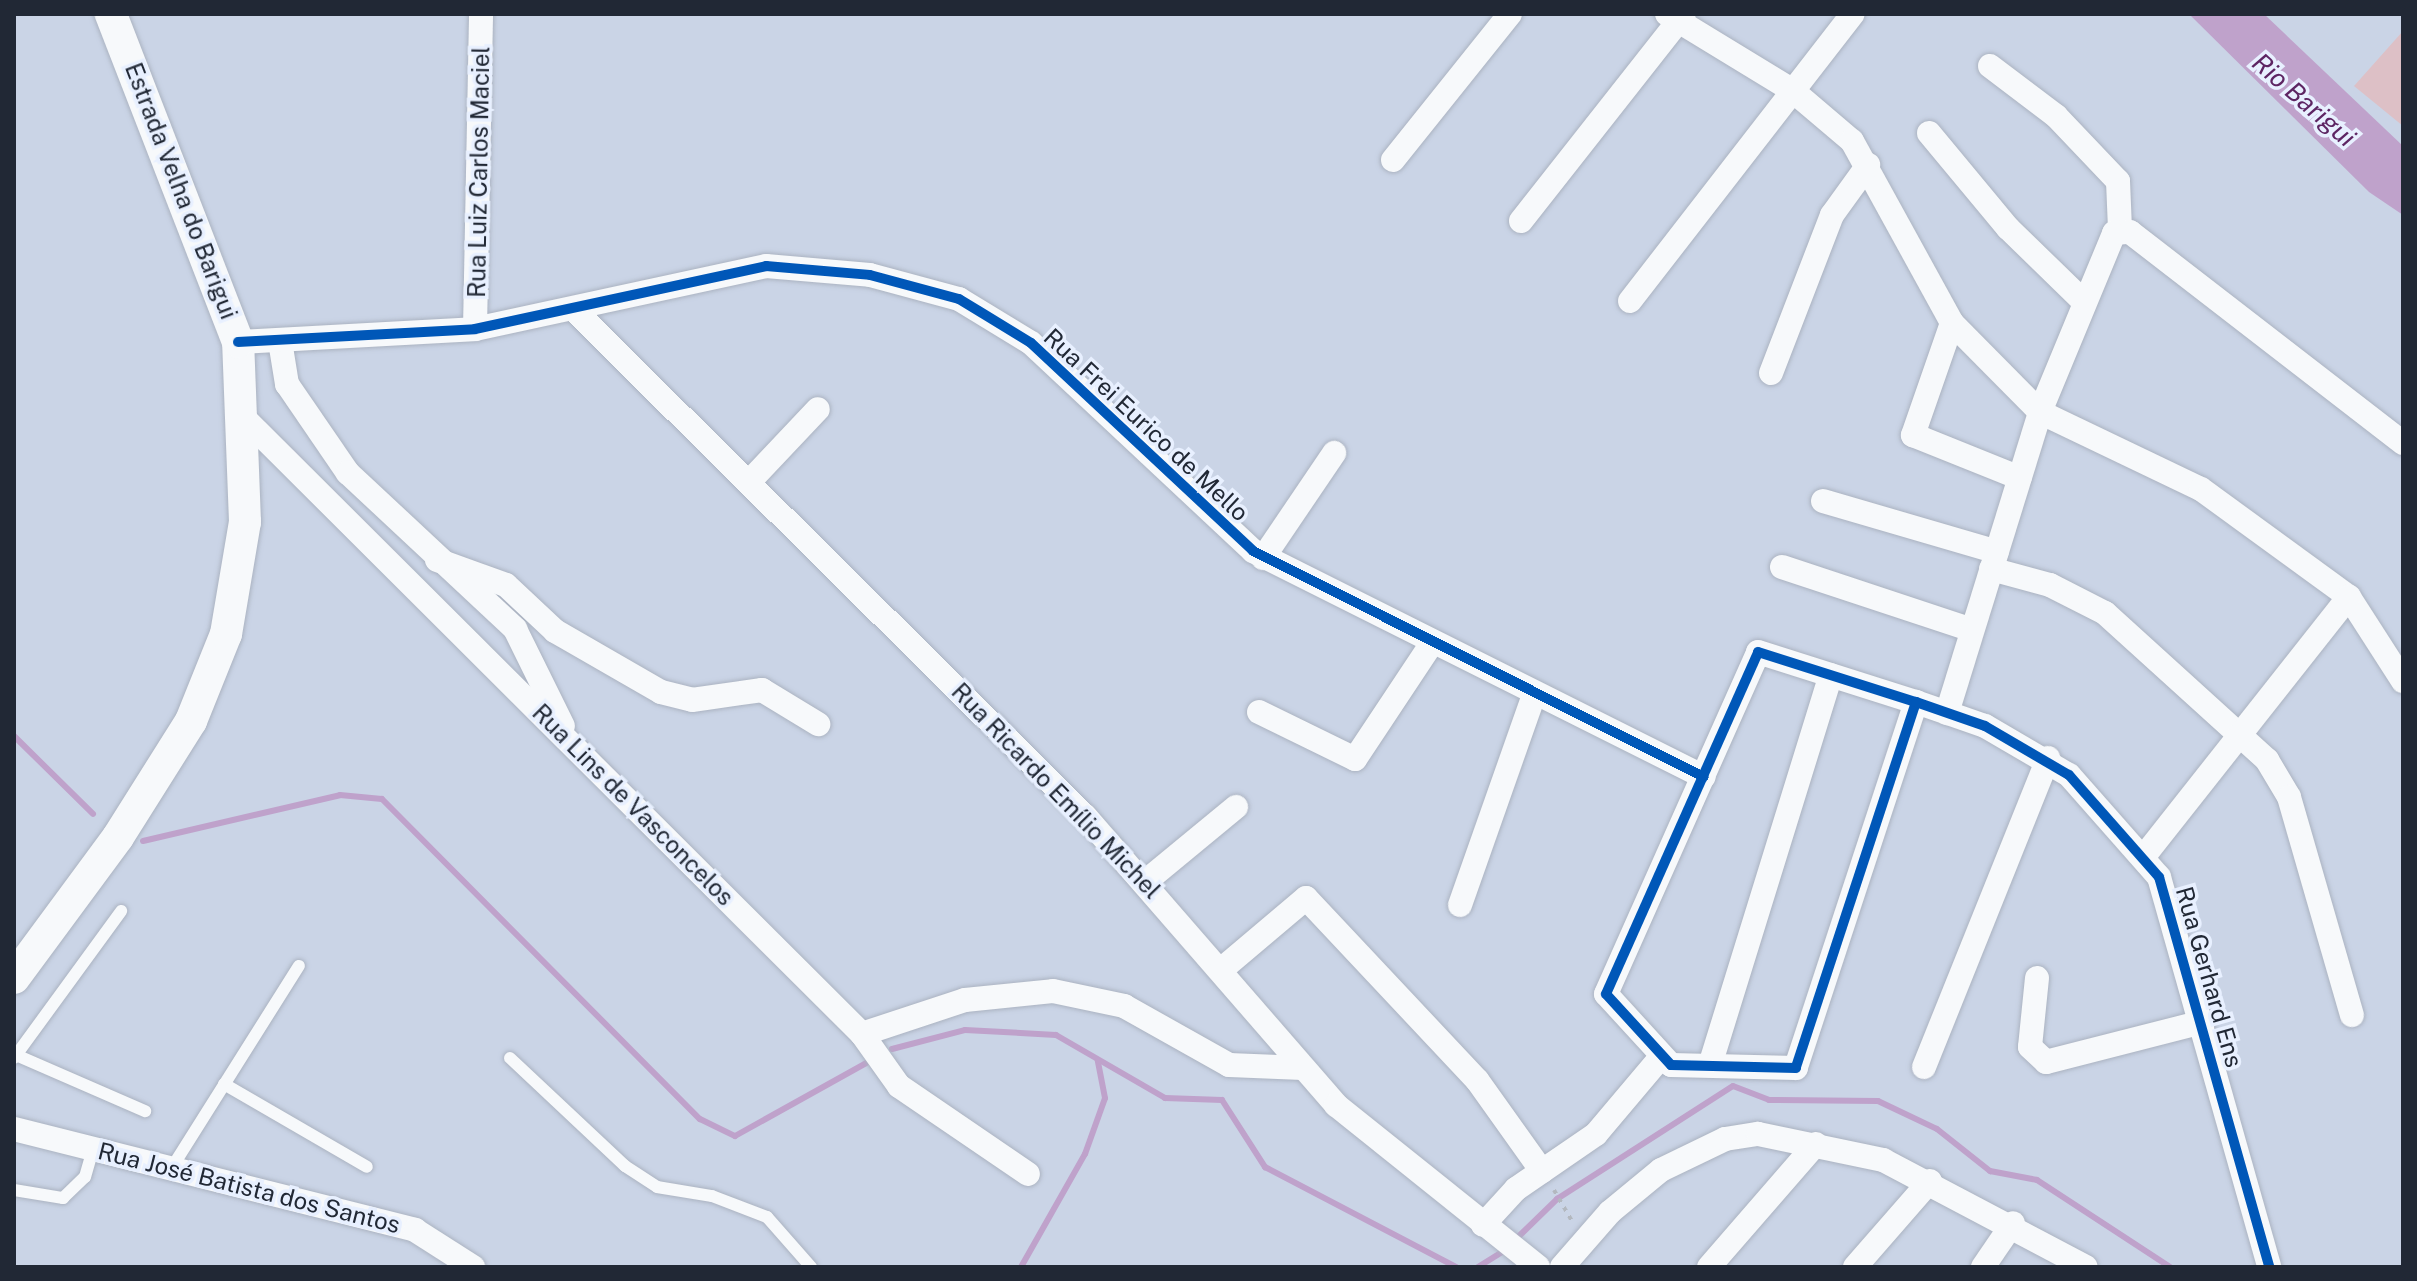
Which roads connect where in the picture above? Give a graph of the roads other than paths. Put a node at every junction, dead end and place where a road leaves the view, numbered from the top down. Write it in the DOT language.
graph roads {
  1 [pos="111,14"];
  2 [pos="481,14"];
  3 [pos="1510,14"];
  4 [pos="1853,14"];
  5 [pos="1677,16"];
  6 [pos="1990,66"];
  7 [pos="1793,91"];
  8 [pos="1929,133"];
  9 [pos="1393,160"];
  10 [pos="1868,165"];
  11 [pos="1521,221"];
  12 [pos="2120,229"];
  13 [pos="2081,299"];
  14 [pos="1630,301"];
  15 [pos="575,311"];
  16 [pos="1952,323"];
  17 [pos="475,329"];
  18 [pos="280,341"];
  19 [pos="238,342"];
  20 [pos="1771,373"];
  21 [pos="818,409"];
  22 [pos="2040,412"];
  23 [pos="247,421"];
  24 [pos="2403,443"];
  25 [pos="1334,453"];
  26 [pos="2020,478"];
  27 [pos="749,482"];
  28 [pos="1823,501"];
  29 [pos="1263,558"];
  30 [pos="434,559"];
  31 [pos="1994,561"];
  32 [pos="1782,567"];
  33 [pos="2349,597"];
  34 [pos="1972,630"];
  35 [pos="1432,643"];
  36 [pos="1831,675"];
  37 [pos="2403,681"];
  38 [pos="1534,695"];
  39 [pos="1916,702"];
  40 [pos="1259,712"];
  41 [pos="1947,713"];
  42 [pos="818,724"];
  43 [pos="2243,736"];
  44 [pos="569,739"];
  45 [pos="2048,758"];
  46 [pos="1704,777"];
  47 [pos="1236,807"];
  48 [pos="2145,855"];
  49 [pos="1145,882"];
  50 [pos="1460,905"];
  51 [pos="121,911"];
  52 [pos="299,966"];
  53 [pos="1222,969"];
  54 [pos="14,978"];
  55 [pos="2037,978"];
  56 [pos="2352,1015"];
  57 [pos="2203,1022"];
  58 [pos="862,1034"];
  59 [pos="15,1056"];
  60 [pos="1661,1057"];
  61 [pos="510,1058"];
  62 [pos="1711,1062"];
  63 [pos="1924,1067"];
  64 [pos="1303,1068"];
  65 [pos="224,1084"];
  66 [pos="145,1111"];
  67 [pos="14,1129"];
  68 [pos="1816,1144"];
  69 [pos="93,1149"];
  70 [pos="367,1167"];
  71 [pos="171,1169"];
  72 [pos="1542,1171"];
  73 [pos="1028,1174"];
  74 [pos="1930,1181"];
  75 [pos="14,1190"];
  76 [pos="2013,1223"];
  77 [pos="1501,1239"];
  78 [pos="473,1267"];
  79 [pos="811,1267"];
  80 [pos="1538,1267"];
  81 [pos="1562,1267"];
  82 [pos="1709,1267"];
  83 [pos="1855,1267"];
  84 [pos="1983,1267"];
  85 [pos="2086,1267"];
  86 [pos="2269,1267"];
  1 -- 19 [label="street, Estrada Velha do Barigui"];
  2 -- 17 [label="street, Rua Luiz Carlos Maciel"];
  3 -- 9 [label="street"];
  4 -- 7 [label="street"];
  5 -- 7 [label="street"];
  5 -- 11 [label="street"];
  6 -- 12 [label="street"];
  7 -- 10 [label="street"];
  7 -- 14 [label="street"];
  8 -- 13 [label="street"];
  10 -- 16 [label="street"];
  10 -- 20 [label="street"];
  12 -- 13 [label="street"];
  12 -- 24 [label="street"];
  13 -- 22 [label="street"];
  15 -- 17 [label="street, Rua Frei Eurico de Mello"];
  15 -- 27 [label="street, Rua Ricardo Emílio Michel"];
  15 -- 29 [label="street, Rua Frei Eurico de Mello"];
  16 -- 22 [label="street"];
  16 -- 26 [label="street"];
  17 -- 18 [label="street, Rua Frei Eurico de Mello"];
  18 -- 19 [label="street, Rua Frei Eurico de Mello"];
  18 -- 30 [label="street"];
  19 -- 23 [label="street, Estrada Velha do Barigui"];
  21 -- 27 [label="street"];
  22 -- 26 [label="street"];
  22 -- 33 [label="street"];
  23 -- 44 [label="street, Rua Lins de Vasconcelos"];
  23 -- 54 [label="street, Estrada Velha do Barigui"];
  25 -- 29 [label="street"];
  26 -- 31 [label="street"];
  27 -- 49 [label="street, Rua Ricardo Emílio Michel"];
  28 -- 31 [label="street"];
  29 -- 35 [label="street, Rua Frei Eurico de Mello"];
  30 -- 42 [label="street"];
  30 -- 44 [label="street"];
  31 -- 34 [label="street"];
  31 -- 43 [label="street"];
  32 -- 34 [label="street"];
  33 -- 37 [label="street"];
  33 -- 43 [label="street"];
  34 -- 41 [label="street"];
  35 -- 38 [label="street, Rua Frei Eurico de Mello"];
  35 -- 40 [label="street"];
  36 -- 39 [label="street, Rua Gerhard Ens"];
  36 -- 46 [label="street, Rua Gerhard Ens"];
  36 -- 62 [label="street"];
  38 -- 46 [label="street, Rua Frei Eurico de Mello"];
  38 -- 50 [label="street"];
  39 -- 41 [label="street, Rua Gerhard Ens"];
  39 -- 62 [label="street"];
  41 -- 45 [label="street, Rua Gerhard Ens"];
  43 -- 48 [label="street"];
  43 -- 56 [label="street"];
  44 -- 58 [label="street, Rua Lins de Vasconcelos"];
  45 -- 48 [label="street, Rua Gerhard Ens"];
  45 -- 63 [label="street"];
  46 -- 60 [label="street"];
  47 -- 49 [label="street"];
  48 -- 57 [label="street, Rua Gerhard Ens"];
  49 -- 53 [label="street, Rua Ricardo Emílio Michel"];
  51 -- 59 [label="lane"];
  52 -- 65 [label="lane"];
  53 -- 64 [label="street, Rua Ricardo Emílio Michel"];
  53 -- 72 [label="street"];
  55 -- 57 [label="street"];
  57 -- 86 [label="street, Rua Gerhard Ens"];
  58 -- 64 [label="street"];
  58 -- 73 [label="street, Rua Lins de Vasconcelos"];
  59 -- 66 [label="lane"];
  60 -- 62 [label="street"];
  60 -- 72 [label="street"];
  61 -- 79 [label="lane"];
  64 -- 77 [label="street, Rua Ricardo Emílio Michel"];
  65 -- 70 [label="lane"];
  65 -- 71 [label="lane"];
  67 -- 69 [label="street, Rua José Batista dos Santos"];
  68 -- 74 [label="street"];
  68 -- 81 [label="street"];
  68 -- 82 [label="street"];
  69 -- 71 [label="street, Rua José Batista dos Santos"];
  69 -- 75 [label="lane"];
  71 -- 78 [label="street, Rua José Batista dos Santos"];
  72 -- 77 [label="street"];
  74 -- 76 [label="street"];
  74 -- 83 [label="street"];
  76 -- 84 [label="street"];
  76 -- 85 [label="street"];
  77 -- 80 [label="street, Rua Ricardo Emílio Michel"];
}
